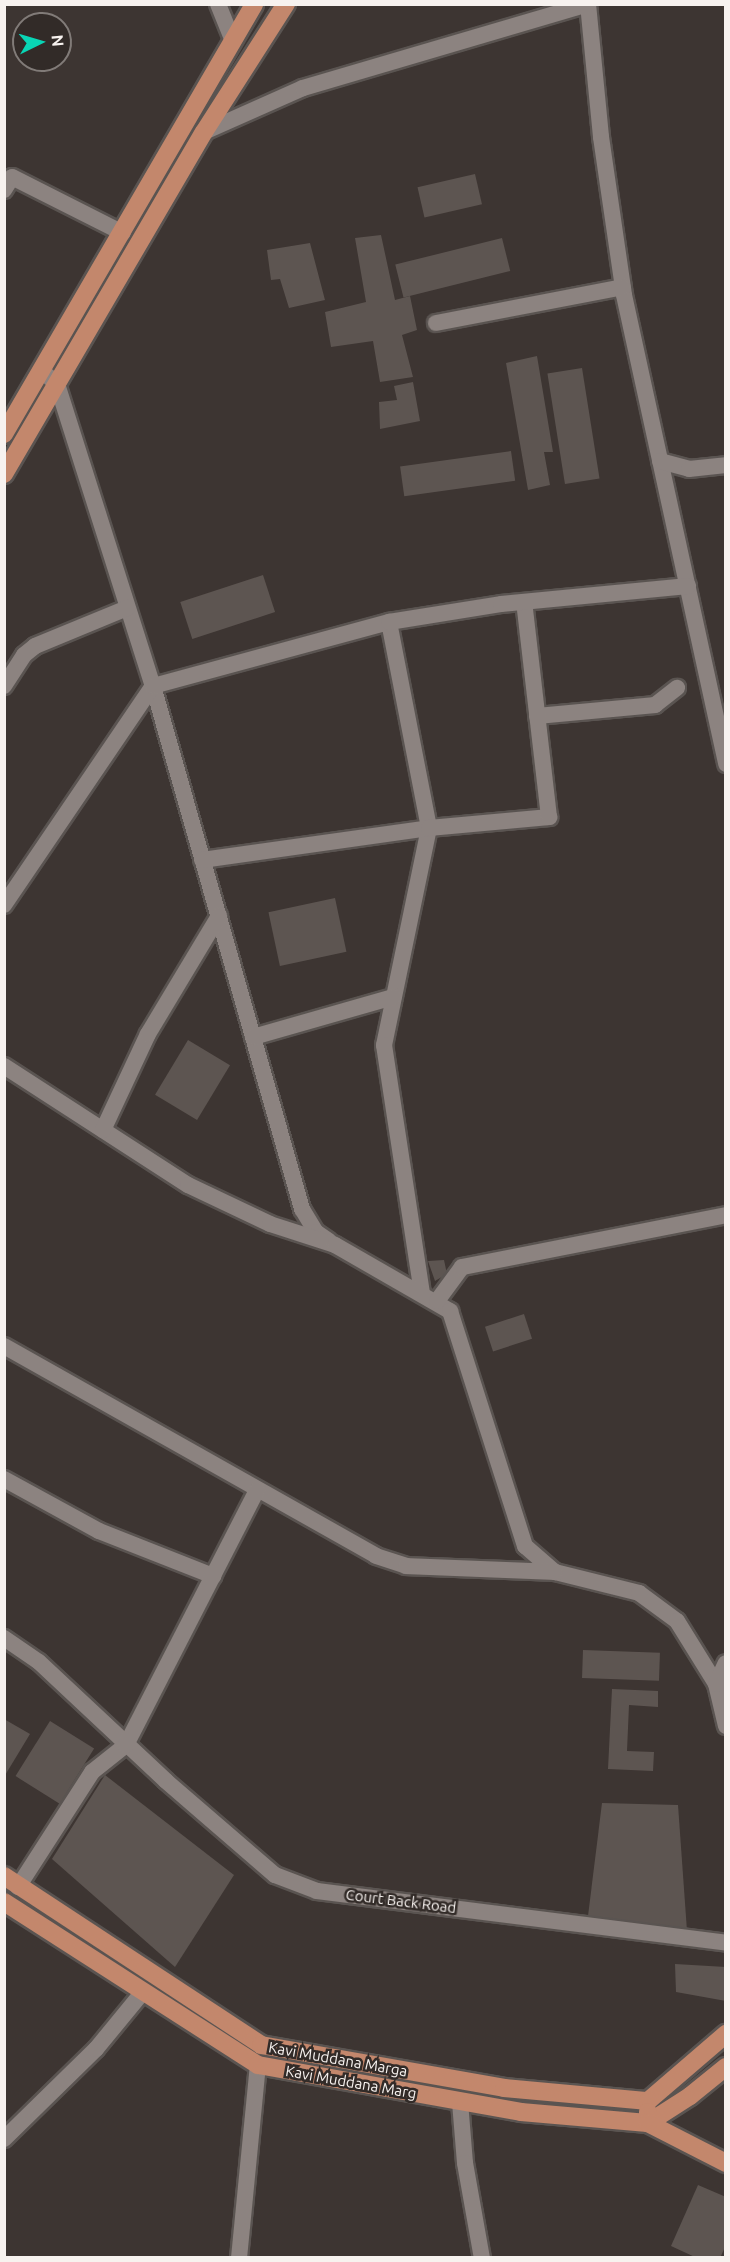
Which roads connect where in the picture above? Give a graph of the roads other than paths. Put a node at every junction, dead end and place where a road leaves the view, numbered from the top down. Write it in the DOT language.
graph roads {
  1 [pos="218,4"];
  2 [pos="254,4"];
  3 [pos="286,4"];
  4 [pos="588,4"];
  5 [pos="232,39"];
  6 [pos="204,132"];
  7 [pos="4,190"];
  8 [pos="123,233"];
  9 [pos="623,287"];
  10 [pos="436,324"];
  11 [pos="42,371"];
  12 [pos="57,384"];
  13 [pos="5,433"];
  14 [pos="660,461"];
  15 [pos="726,465"];
  16 [pos="4,474"];
  17 [pos="688,586"];
  18 [pos="524,602"];
  19 [pos="127,608"];
  20 [pos="388,622"];
  21 [pos="4,686"];
  22 [pos="153,686"];
  23 [pos="677,688"];
  24 [pos="537,716"];
  25 [pos="726,764"];
  26 [pos="429,828"];
  27 [pos="202,860"];
  28 [pos="4,906"];
  29 [pos="219,916"];
  30 [pos="393,997"];
  31 [pos="253,1037"];
  32 [pos="4,1066"];
  33 [pos="103,1130"];
  34 [pos="726,1215"];
  35 [pos="335,1245"];
  36 [pos="422,1292"];
  37 [pos="437,1301"];
  38 [pos="4,1346"];
  39 [pos="4,1479"];
  40 [pos="257,1490"];
  41 [pos="555,1572"];
  42 [pos="213,1576"];
  43 [pos="4,1638"];
  44 [pos="726,1663"];
  45 [pos="716,1684"];
  46 [pos="726,1726"];
  47 [pos="126,1745"];
  48 [pos="11,1881"];
  49 [pos="4,1902"];
  50 [pos="726,1942"];
  51 [pos="142,1993"];
  52 [pos="726,2034"];
  53 [pos="258,2065"];
  54 [pos="726,2067"];
  55 [pos="648,2101"];
  56 [pos="460,2102"];
  57 [pos="648,2122"];
  58 [pos="4,2139"];
  59 [pos="726,2163"];
  60 [pos="239,2258"];
  61 [pos="482,2258"];
  1 -- 5 [label="street"];
  2 -- 5 [label="main road"];
  3 -- 6 [label="main road"];
  4 -- 6 [label="street"];
  4 -- 9 [label="street"];
  5 -- 8 [label="main road"];
  6 -- 12 [label="main road"];
  7 -- 8 [label="street"];
  8 -- 11 [label="main road"];
  9 -- 10 [label="street"];
  9 -- 14 [label="street"];
  11 -- 12 [label="street"];
  11 -- 13 [label="main road"];
  12 -- 16 [label="main road"];
  12 -- 19 [label="street"];
  14 -- 15 [label="street"];
  14 -- 17 [label="street"];
  17 -- 18 [label="street"];
  17 -- 25 [label="street"];
  18 -- 20 [label="street"];
  18 -- 24 [label="street"];
  19 -- 21 [label="street"];
  19 -- 22 [label="street"];
  20 -- 22 [label="street"];
  20 -- 26 [label="street"];
  22 -- 27 [label="street"];
  22 -- 28 [label="street"];
  23 -- 24 [label="street"];
  24 -- 26 [label="street"];
  26 -- 27 [label="street"];
  26 -- 30 [label="street"];
  27 -- 29 [label="street"];
  29 -- 31 [label="street"];
  29 -- 33 [label="street"];
  30 -- 31 [label="street"];
  30 -- 36 [label="street"];
  31 -- 35 [label="street"];
  32 -- 33 [label="street"];
  33 -- 35 [label="street"];
  34 -- 37 [label="street"];
  35 -- 36 [label="street"];
  36 -- 37 [label="street"];
  37 -- 41 [label="street"];
  38 -- 40 [label="street"];
  39 -- 42 [label="street"];
  40 -- 41 [label="street"];
  40 -- 42 [label="street"];
  41 -- 45 [label="street"];
  42 -- 47 [label="street"];
  43 -- 47 [label="street, Court Back Road"];
  44 -- 45 [label="street"];
  45 -- 46 [label="street"];
  47 -- 48 [label="street"];
  47 -- 50 [label="street, Court Back Road"];
  48 -- 55 [label="main road, Kavi Muddana Marga"];
  49 -- 51 [label="main road, Kavi Muddana Marg"];
  51 -- 53 [label="main road, Kavi Muddana Marg"];
  51 -- 58 [label="street"];
  52 -- 55 [label="main road"];
  53 -- 56 [label="main road, Kavi Muddana Marg"];
  53 -- 60 [label="street"];
  54 -- 57 [label="main road"];
  55 -- 57 [label="main road"];
  56 -- 57 [label="main road, Kavi Muddana Marg"];
  56 -- 61 [label="street"];
  57 -- 59 [label="main road"];
}
